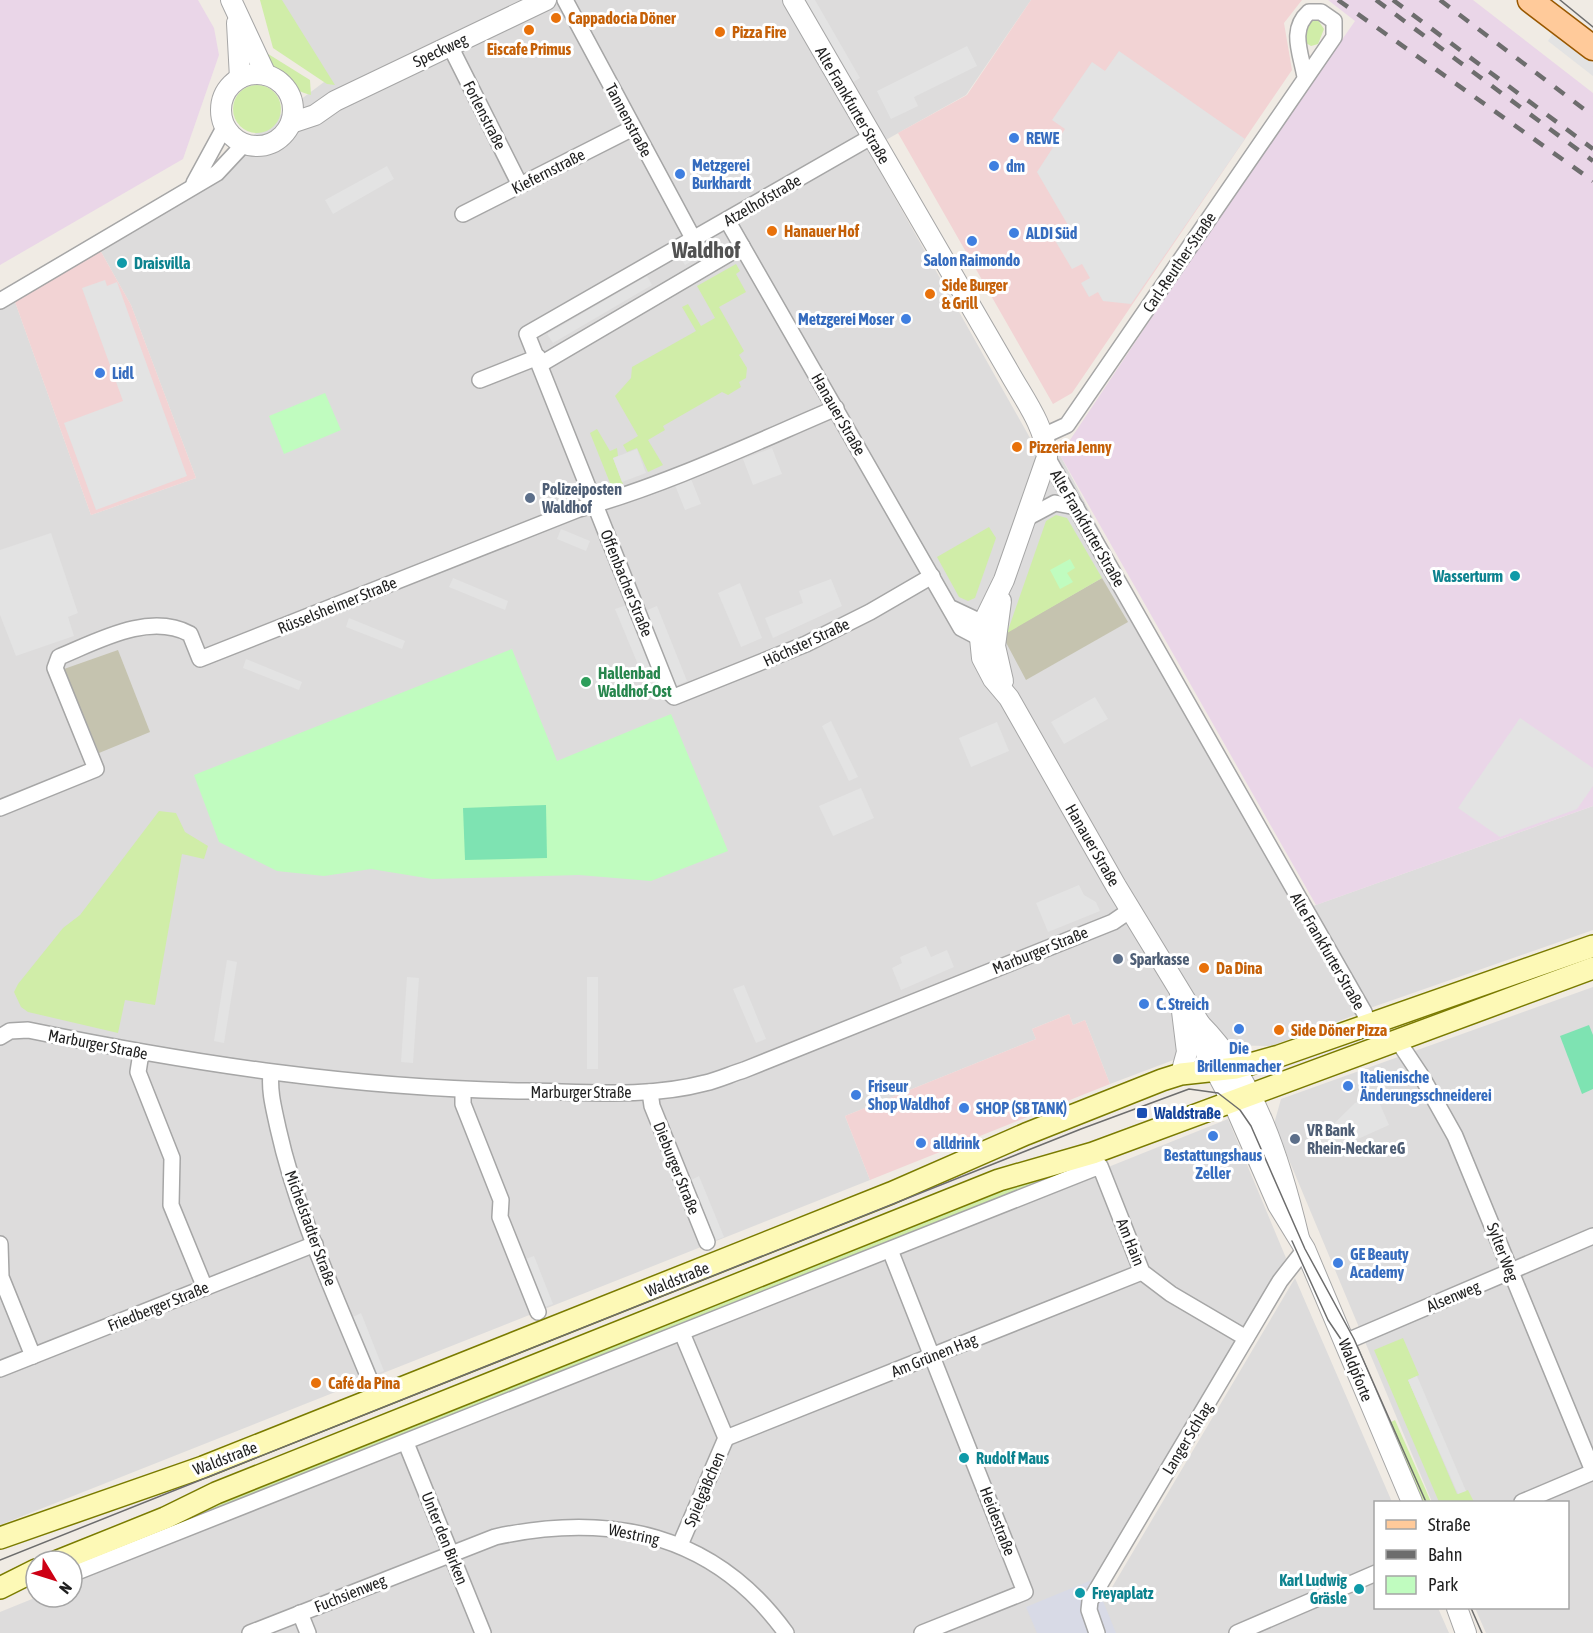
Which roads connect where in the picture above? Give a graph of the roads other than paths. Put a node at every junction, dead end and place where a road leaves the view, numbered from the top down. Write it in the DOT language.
graph roads {
  1 [pos="546,0"];
  2 [pos="564,0"];
  3 [pos="793,0"];
  4 [pos="1530,0"];
  5 [pos="234,6"];
  6 [pos="450,46"];
  7 [pos="1592,46"];
  8 [pos="266,75"];
  9 [pos="1305,77"];
  10 [pos="240,78"];
  11 [pos="291,97"];
  12 [pos="335,101"];
  13 [pos="291,123"];
  14 [pos="225,126"];
  15 [pos="633,128"];
  16 [pos="871,137"];
  17 [pos="245,143"];
  18 [pos="520,185"];
  19 [pos="191,188"];
  20 [pos="463,214"];
  21 [pos="727,220"];
  22 [pos="694,240"];
  23 [pos="742,246"];
  24 [pos="0,301"];
  25 [pos="527,334"];
  26 [pos="539,361"];
  27 [pos="480,380"];
  28 [pos="836,408"];
  29 [pos="1043,436"];
  30 [pos="1047,457"];
  31 [pos="595,504"];
  32 [pos="1076,507"];
  33 [pos="1025,519"];
  34 [pos="932,576"];
  35 [pos="986,631"];
  36 [pos="675,698"];
  37 [pos="0,808"];
  38 [pos="1132,909"];
  39 [pos="1593,946"];
  40 [pos="1593,968"];
  41 [pos="1180,990"];
  42 [pos="1369,1025"];
  43 [pos="0,1037"];
  44 [pos="1398,1041"];
  45 [pos="141,1053"];
  46 [pos="1226,1069"];
  47 [pos="271,1073"];
  48 [pos="1181,1074"];
  49 [pos="463,1090"];
  50 [pos="650,1092"];
  51 [pos="1240,1097"];
  52 [pos="1593,1236"];
  53 [pos="707,1242"];
  54 [pos="1302,1243"];
  55 [pos="0,1244"];
  56 [pos="315,1244"];
  57 [pos="891,1250"];
  58 [pos="1511,1271"];
  59 [pos="1142,1272"];
  60 [pos="205,1288"];
  61 [pos="538,1312"];
  62 [pos="682,1333"];
  63 [pos="1246,1338"];
  64 [pos="1345,1342"];
  65 [pos="33,1356"];
  66 [pos="933,1356"];
  67 [pos="0,1369"];
  68 [pos="369,1378"];
  69 [pos="726,1438"];
  70 [pos="406,1443"];
  71 [pos="1593,1471"];
  72 [pos="1411,1501"];
  73 [pos="1526,1501"];
  74 [pos="0,1538"];
  75 [pos="680,1545"];
  76 [pos="84,1551"];
  77 [pos="451,1552"];
  78 [pos="84,1569"];
  79 [pos="1374,1574"];
  80 [pos="24,1576"];
  81 [pos="0,1588"];
  82 [pos="1456,1609"];
  83 [pos="300,1613"];
  84 [pos="250,1633"];
  85 [pos="308,1633"];
  86 [pos="483,1633"];
  87 [pos="786,1633"];
  88 [pos="922,1633"];
  89 [pos="1097,1633"];
  90 [pos="1237,1633"];
  91 [pos="1466,1633"];
  1 -- 6 [label="street, Speckweg"];
  2 -- 15 [label="street, Tannenstraße"];
  3 -- 16 [label="street, Alte Frankfurter Straße"];
  4 -- 7 [label="main road"];
  5 -- 8 [label="street"];
  5 -- 10 [label="street"];
  6 -- 12 [label="street, Speckweg"];
  6 -- 18 [label="street, Forlenstraße"];
  8 -- 10 [label="street"];
  8 -- 11 [label="street"];
  9 -- 29 [label="street, Carl-Reuther-Straße"];
  10 -- 14 [label="street"];
  11 -- 12 [label="street"];
  11 -- 13 [label="street"];
  12 -- 13 [label="street, Speckweg"];
  13 -- 17 [label="street, Speckweg"];
  14 -- 17 [label="street"];
  14 -- 19 [label="street"];
  15 -- 18 [label="street, Kiefernstraße"];
  15 -- 22 [label="street, Tannenstraße"];
  16 -- 21 [label="street, Atzelhofstraße"];
  16 -- 29 [label="street, Alte Frankfurter Straße"];
  17 -- 19 [label="street"];
  18 -- 20 [label="street, Kiefernstraße"];
  19 -- 24 [label="street"];
  21 -- 22 [label="street, Atzelhofstraße"];
  21 -- 23 [label="street, Hanauer Straße"];
  22 -- 25 [label="street, Atzelhofstraße"];
  23 -- 26 [label="street, Atzelhofstraße"];
  23 -- 28 [label="street, Hanauer Straße"];
  25 -- 26 [label="street, Offenbacher Straße"];
  26 -- 27 [label="street, Atzelhofstraße"];
  26 -- 31 [label="street, Offenbacher Straße"];
  28 -- 31 [label="street, Rüsselsheimer Straße"];
  28 -- 34 [label="street, Hanauer Straße"];
  29 -- 30 [label="street, Alte Frankfurter Straße"];
  30 -- 32 [label="street, Alte Frankfurter Straße"];
  30 -- 33 [label="street"];
  31 -- 36 [label="street, Offenbacher Straße"];
  31 -- 37 [label="street, Rüsselsheimer Straße"];
  32 -- 33 [label="street"];
  32 -- 42 [label="street, Alte Frankfurter Straße"];
  33 -- 35 [label="street"];
  34 -- 35 [label="street, Hanauer Straße"];
  34 -- 36 [label="street, Höchster Straße"];
  35 -- 38 [label="street, Hanauer Straße"];
  38 -- 41 [label="street, Hanauer Straße"];
  38 -- 50 [label="street, Marburger Straße"];
  39 -- 42 [label="main road, Waldstraße"];
  40 -- 44 [label="main road, Waldstraße"];
  41 -- 46 [label="street, Hanauer Straße"];
  41 -- 48 [label="street, Hanauer Straße"];
  42 -- 46 [label="main road, Waldstraße"];
  43 -- 45 [label="street, Marburger Straße"];
  44 -- 51 [label="main road, Waldstraße"];
  44 -- 58 [label="street, Sylter Weg"];
  45 -- 47 [label="street, Marburger Straße"];
  45 -- 60 [label="street"];
  46 -- 48 [label="main road, Waldstraße"];
  46 -- 51 [label="street, Hanauer Straße"];
  47 -- 49 [label="street, Marburger Straße"];
  47 -- 56 [label="street, Michelstadter Straße"];
  48 -- 74 [label="main road, Waldstraße"];
  49 -- 50 [label="street, Marburger Straße"];
  49 -- 61 [label="street"];
  50 -- 53 [label="street, Dieburger Straße"];
  51 -- 54 [label="street, Waldpforte"];
  51 -- 76 [label="main road, Waldstraße"];
  52 -- 58 [label="street, Alsenweg"];
  54 -- 63 [label="street, Langer Schlag"];
  54 -- 64 [label="street, Waldpforte"];
  55 -- 65 [label="street"];
  56 -- 60 [label="street, Friedberger Straße"];
  56 -- 68 [label="street, Michelstadter Straße"];
  57 -- 59 [label="street, Am Hain"];
  57 -- 62 [label="street"];
  57 -- 66 [label="street, Heidestraße"];
  58 -- 64 [label="street, Alsenweg"];
  58 -- 71 [label="street, Sylter Weg"];
  59 -- 63 [label="street, Am Hain"];
  59 -- 66 [label="street, Am Grünen Hag"];
  60 -- 65 [label="street, Friedberger Straße"];
  62 -- 69 [label="street, Spielgäßchen"];
  62 -- 70 [label="street"];
  63 -- 89 [label="street, Langer Schlag"];
  64 -- 72 [label="street, Waldpforte"];
  65 -- 67 [label="street, Friedberger Straße"];
  66 -- 69 [label="street, Am Grünen Hag"];
  66 -- 88 [label="street, Heidestraße"];
  69 -- 75 [label="street, Spielgäßchen"];
  70 -- 77 [label="street, Unter den Birken"];
  70 -- 78 [label="street"];
  71 -- 73 [label="street"];
  75 -- 77 [label="street, Westring"];
  75 -- 87 [label="street, Westring"];
  77 -- 83 [label="street, Fuchsienweg"];
  77 -- 86 [label="street, Unter den Birken"];
  79 -- 90 [label="street"];
  80 -- 81 [label="main road"];
  82 -- 91 [label="street"];
  83 -- 84 [label="street, Fuchsienweg"];
  83 -- 85 [label="street"];
}
